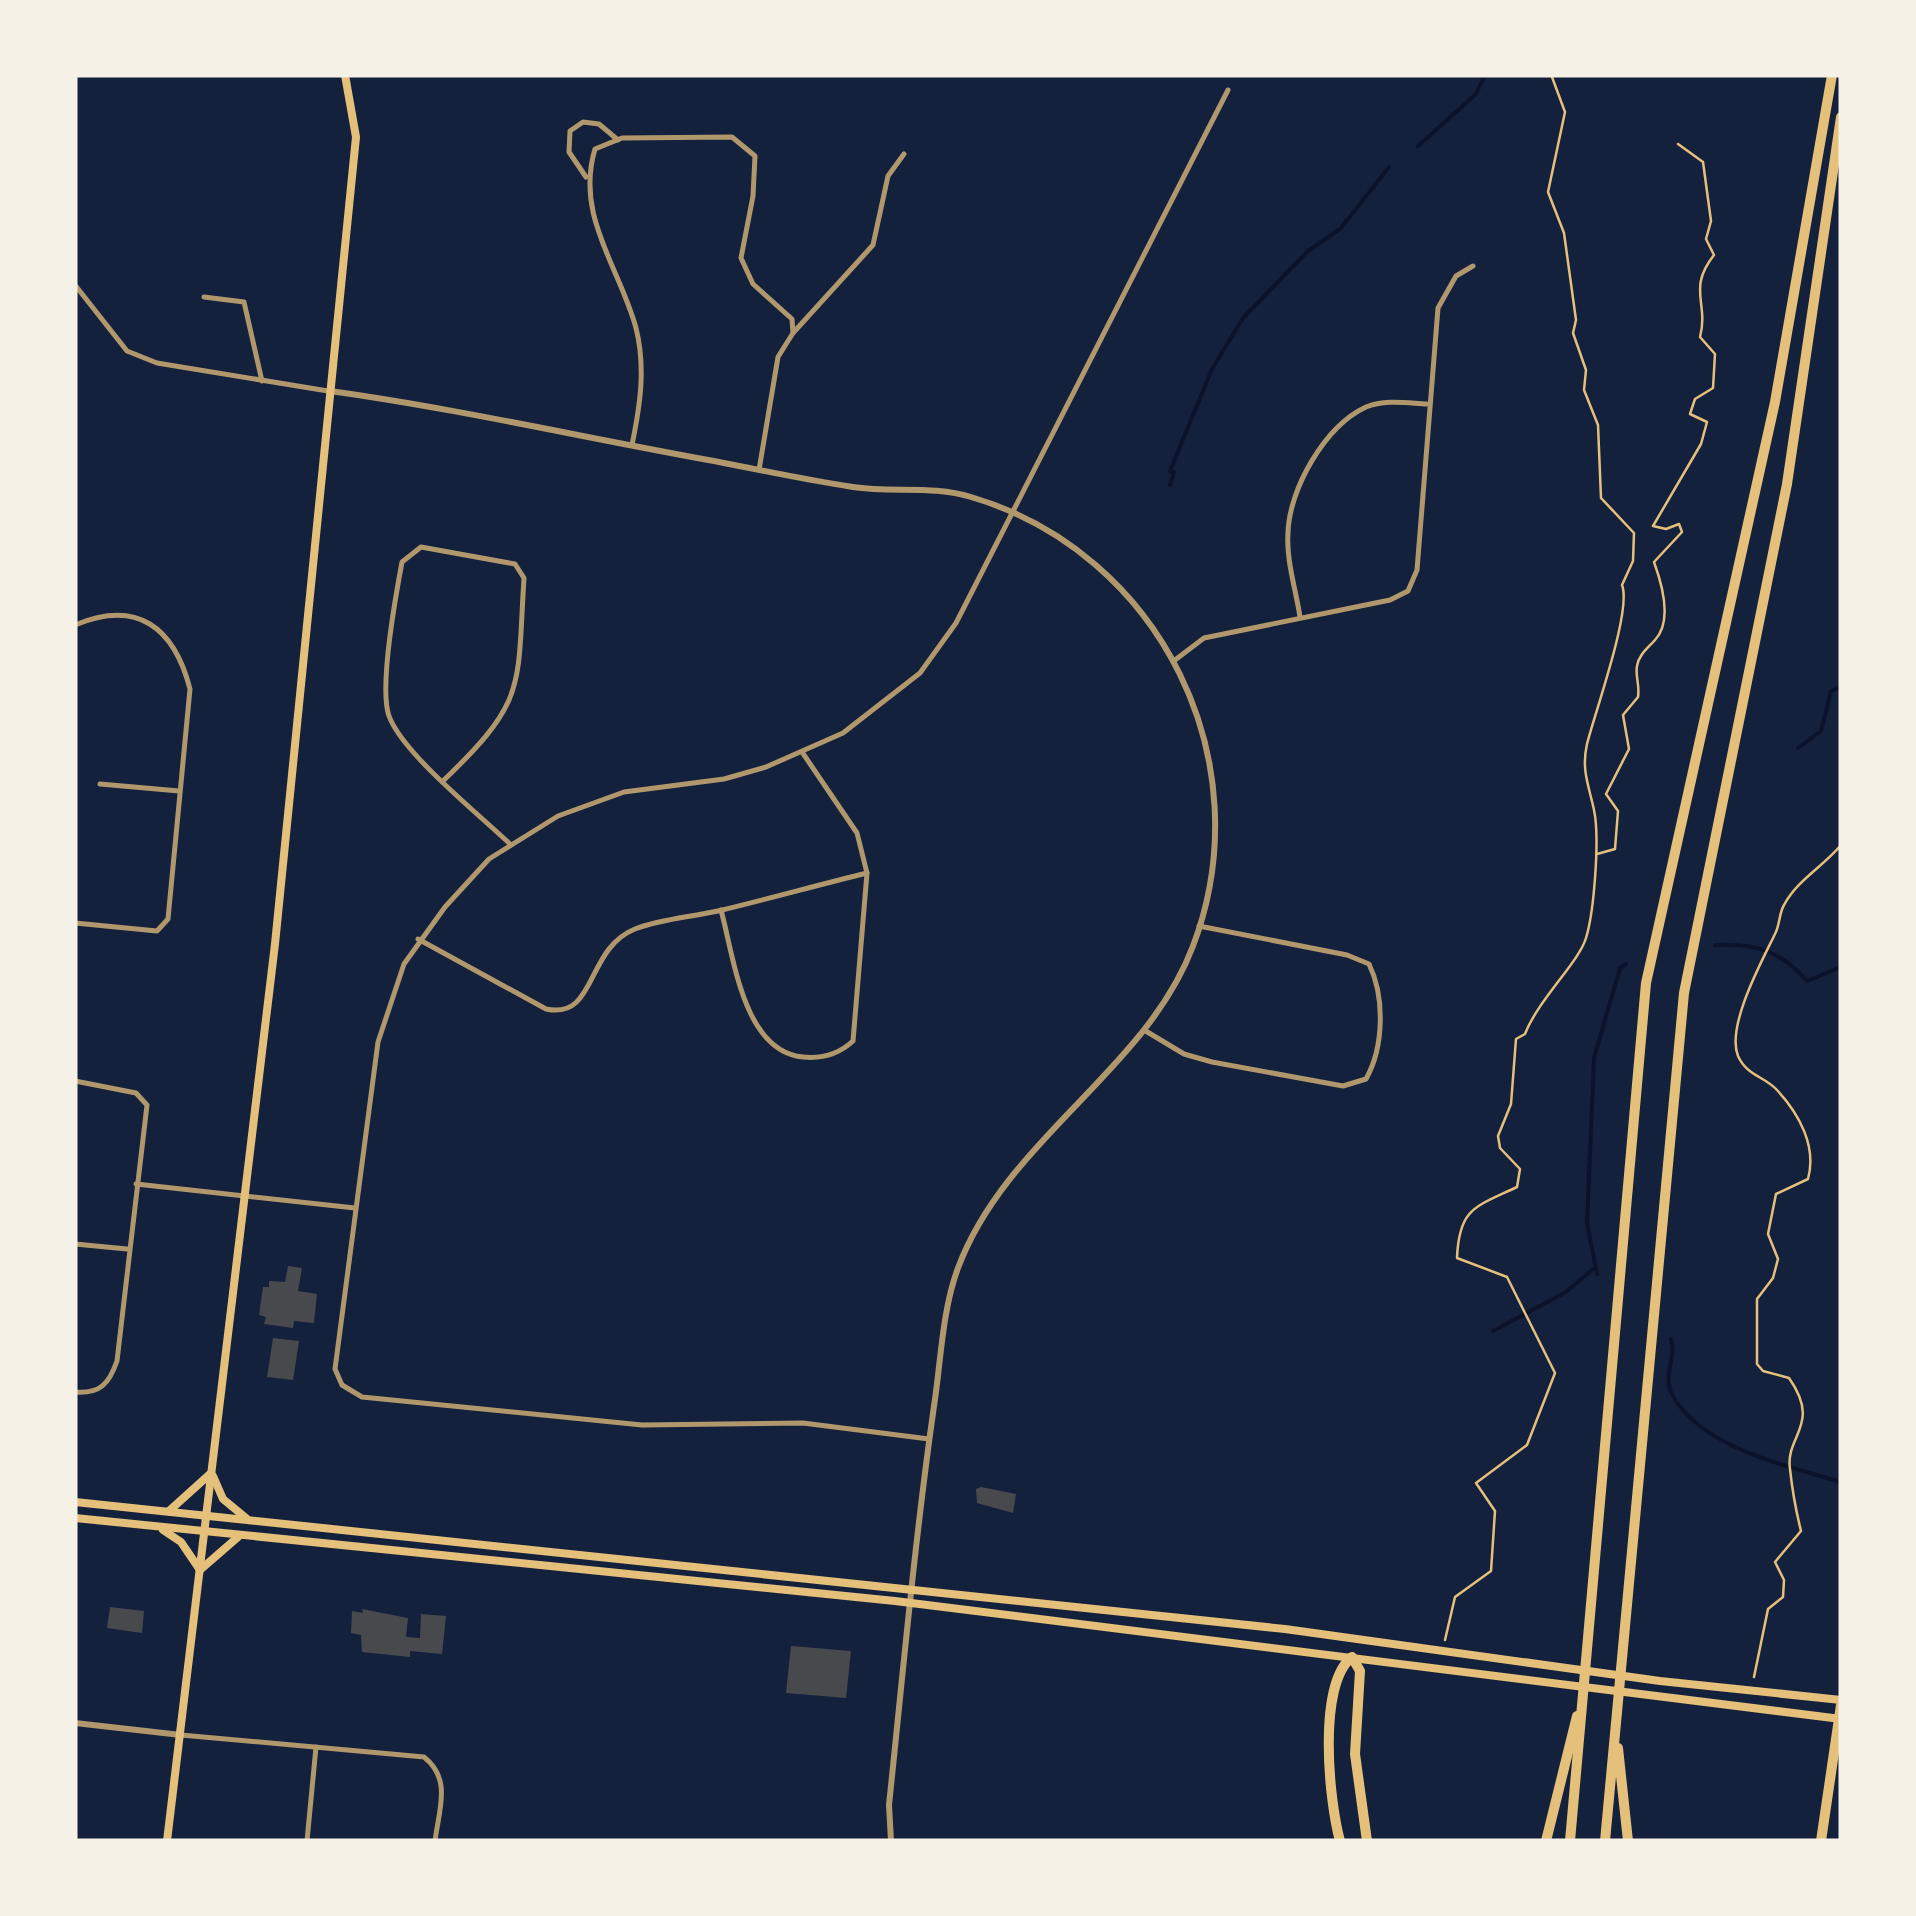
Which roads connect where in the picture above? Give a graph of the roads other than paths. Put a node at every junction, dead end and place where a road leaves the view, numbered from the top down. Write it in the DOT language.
graph roads {
  1 [pos="345,75"];
  2 [pos="1832,75"];
  3 [pos="1228,90"];
  4 [pos="1841,117"];
  5 [pos="618,140"];
  6 [pos="904,154"];
  7 [pos="588,179"];
  8 [pos="1472,266"];
  9 [pos="75,284"];
  10 [pos="204,297"];
  11 [pos="793,333"];
  12 [pos="262,382"];
  13 [pos="328,391"];
  14 [pos="1427,404"];
  15 [pos="632,445"];
  16 [pos="759,470"];
  17 [pos="1011,511"];
  18 [pos="1300,617"];
  19 [pos="75,625"];
  20 [pos="1175,660"];
  21 [pos="802,752"];
  22 [pos="444,780"];
  23 [pos="100,784"];
  24 [pos="180,790"];
  25 [pos="511,845"];
  26 [pos="867,873"];
  27 [pos="721,910"];
  28 [pos="75,923"];
  29 [pos="1199,926"];
  30 [pos="418,939"];
  31 [pos="1143,1029"];
  32 [pos="75,1081"];
  33 [pos="136,1184"];
  34 [pos="246,1196"];
  35 [pos="355,1208"];
  36 [pos="75,1244"];
  37 [pos="127,1249"];
  38 [pos="75,1392"];
  39 [pos="930,1440"];
  40 [pos="212,1471"];
  41 [pos="75,1502"];
  42 [pos="168,1511"];
  43 [pos="206,1516"];
  44 [pos="75,1518"];
  45 [pos="259,1522"];
  46 [pos="156,1526"];
  47 [pos="204,1532"];
  48 [pos="242,1536"];
  49 [pos="200,1570"];
  50 [pos="911,1587"];
  51 [pos="910,1604"];
  52 [pos="1354,1638"];
  53 [pos="1352,1657"];
  54 [pos="1841,1703"];
  55 [pos="1581,1706"];
  56 [pos="1616,1708"];
  57 [pos="1840,1719"];
  58 [pos="75,1723"];
  59 [pos="180,1736"];
  60 [pos="316,1748"];
  61 [pos="167,1841"];
  62 [pos="307,1841"];
  63 [pos="435,1841"];
  64 [pos="892,1841"];
  65 [pos="1340,1841"];
  66 [pos="1366,1841"];
  67 [pos="1546,1841"];
  68 [pos="1570,1841"];
  69 [pos="1606,1841"];
  70 [pos="1628,1841"];
  71 [pos="1821,1841"];
  1 -- 13 [label="main road"];
  2 -- 55 [label="highway"];
  3 -- 17 [label="street"];
  4 -- 56 [label="highway"];
  5 -- 7 [label="street"];
  5 -- 7 [label="street"];
  5 -- 11 [label="street"];
  6 -- 11 [label="street"];
  7 -- 15 [label="street"];
  8 -- 14 [label="street"];
  9 -- 12 [label="street"];
  10 -- 12 [label="street"];
  11 -- 16 [label="street"];
  12 -- 13 [label="street"];
  13 -- 15 [label="street"];
  13 -- 34 [label="main road"];
  14 -- 18 [label="street"];
  14 -- 18 [label="street"];
  15 -- 16 [label="street"];
  16 -- 17 [label="street"];
  17 -- 20 [label="street"];
  17 -- 21 [label="street"];
  18 -- 20 [label="street"];
  19 -- 24 [label="street"];
  20 -- 29 [label="street"];
  21 -- 25 [label="street"];
  21 -- 26 [label="street"];
  22 -- 22 [label="street"];
  22 -- 25 [label="street"];
  23 -- 24 [label="street"];
  24 -- 28 [label="street"];
  25 -- 30 [label="street"];
  26 -- 27 [label="street"];
  26 -- 27 [label="street"];
  27 -- 30 [label="street"];
  29 -- 31 [label="street"];
  29 -- 31 [label="street"];
  30 -- 35 [label="street"];
  31 -- 39 [label="street"];
  32 -- 33 [label="street"];
  33 -- 34 [label="street"];
  33 -- 37 [label="street"];
  34 -- 35 [label="street"];
  34 -- 40 [label="main road"];
  35 -- 39 [label="street"];
  36 -- 37 [label="street"];
  37 -- 38 [label="street"];
  39 -- 50 [label="street"];
  40 -- 42 [label="main road"];
  40 -- 43 [label="main road"];
  40 -- 45 [label="main road"];
  41 -- 42 [label="main road"];
  42 -- 43 [label="main road"];
  43 -- 45 [label="main road"];
  43 -- 47 [label="main road"];
  44 -- 46 [label="main road"];
  45 -- 50 [label="main road"];
  46 -- 47 [label="main road"];
  46 -- 49 [label="main road"];
  47 -- 48 [label="main road"];
  47 -- 49 [label="main road"];
  48 -- 49 [label="main road"];
  48 -- 51 [label="main road"];
  49 -- 59 [label="main road"];
  50 -- 51 [label="street"];
  50 -- 52 [label="main road"];
  51 -- 53 [label="main road"];
  51 -- 64 [label="street"];
  52 -- 53 [label="main road"];
  52 -- 54 [label="main road"];
  53 -- 57 [label="main road"];
  53 -- 65 [label="highway"];
  53 -- 66 [label="highway"];
  54 -- 57 [label="highway"];
  55 -- 67 [label="highway"];
  55 -- 68 [label="highway"];
  56 -- 69 [label="highway"];
  56 -- 70 [label="highway"];
  57 -- 71 [label="highway"];
  58 -- 59 [label="street"];
  59 -- 60 [label="street"];
  59 -- 61 [label="main road"];
  60 -- 62 [label="street"];
  60 -- 63 [label="street"];
}
